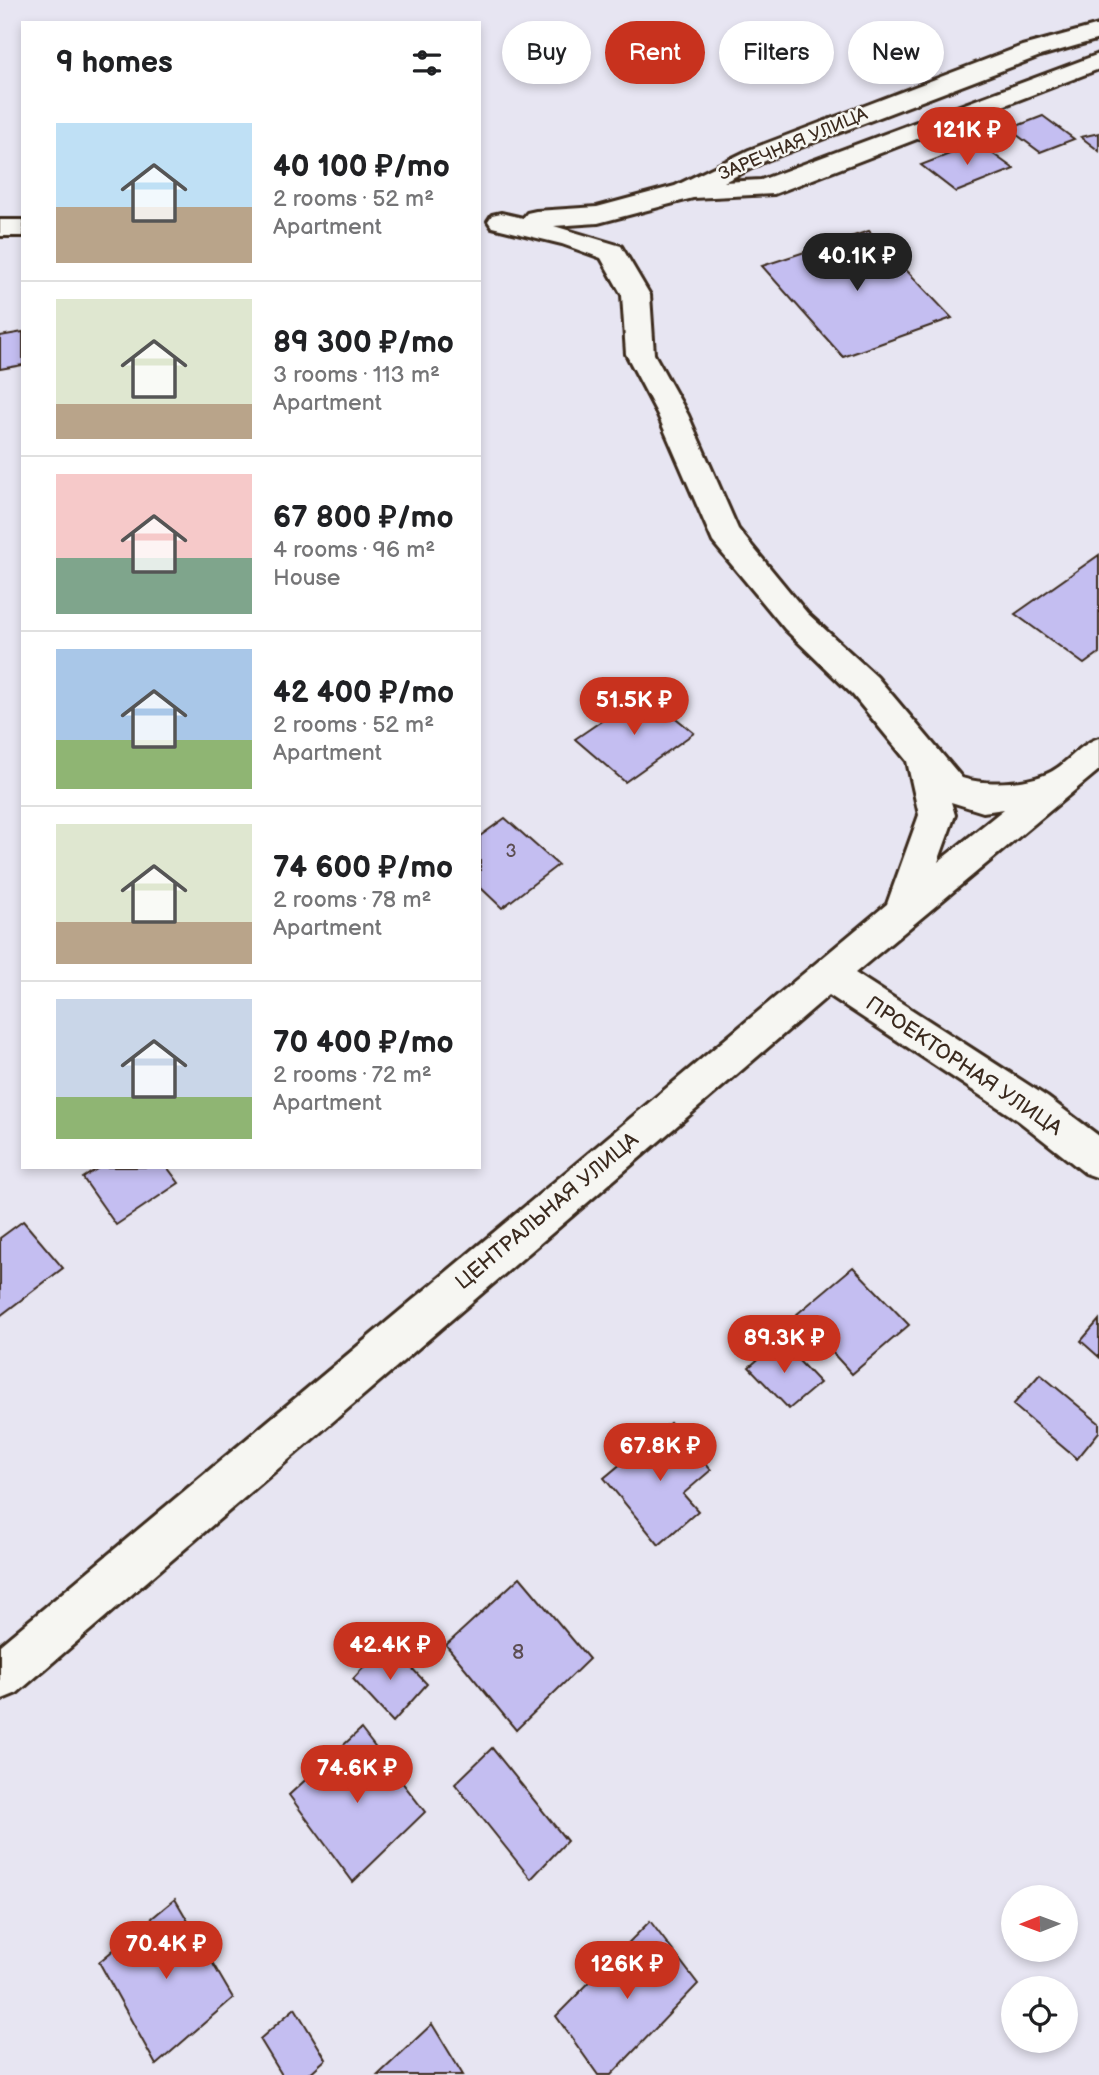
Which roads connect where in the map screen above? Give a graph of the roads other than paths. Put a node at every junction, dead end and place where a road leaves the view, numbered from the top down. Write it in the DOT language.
graph roads {
  1 [pos="1099,32"];
  2 [pos="1099,61"];
  3 [pos="684,192"];
  4 [pos="490,222"];
  5 [pos="0,228"];
  6 [pos="21,228"];
  7 [pos="611,252"];
  8 [pos="1099,751"];
  9 [pos="923,757"];
  10 [pos="1055,787"];
  11 [pos="901,913"];
  12 [pos="827,974"];
  13 [pos="1099,1160"];
  14 [pos="0,1676"];
  1 -- 3 [label="street, ЗАРЕЧНАЯ УЛИЦА"];
  2 -- 3 [label="street"];
  3 -- 4 [label="street, ЗАРЕЧНАЯ УЛИЦА"];
  3 -- 7 [label="street"];
  4 -- 7 [label="street"];
  5 -- 6 [label="street"];
  7 -- 9 [label="street"];
  8 -- 10 [label="street, ЦЕНТРАЛЬНАЯ УЛИЦА"];
  9 -- 10 [label="street"];
  9 -- 11 [label="street"];
  10 -- 11 [label="street, ЦЕНТРАЛЬНАЯ УЛИЦА"];
  11 -- 12 [label="street, ЦЕНТРАЛЬНАЯ УЛИЦА"];
  12 -- 13 [label="street, ПРОЕКТОРНАЯ УЛИЦА"];
  12 -- 14 [label="street, ЦЕНТРАЛЬНАЯ УЛИЦА"];
}
